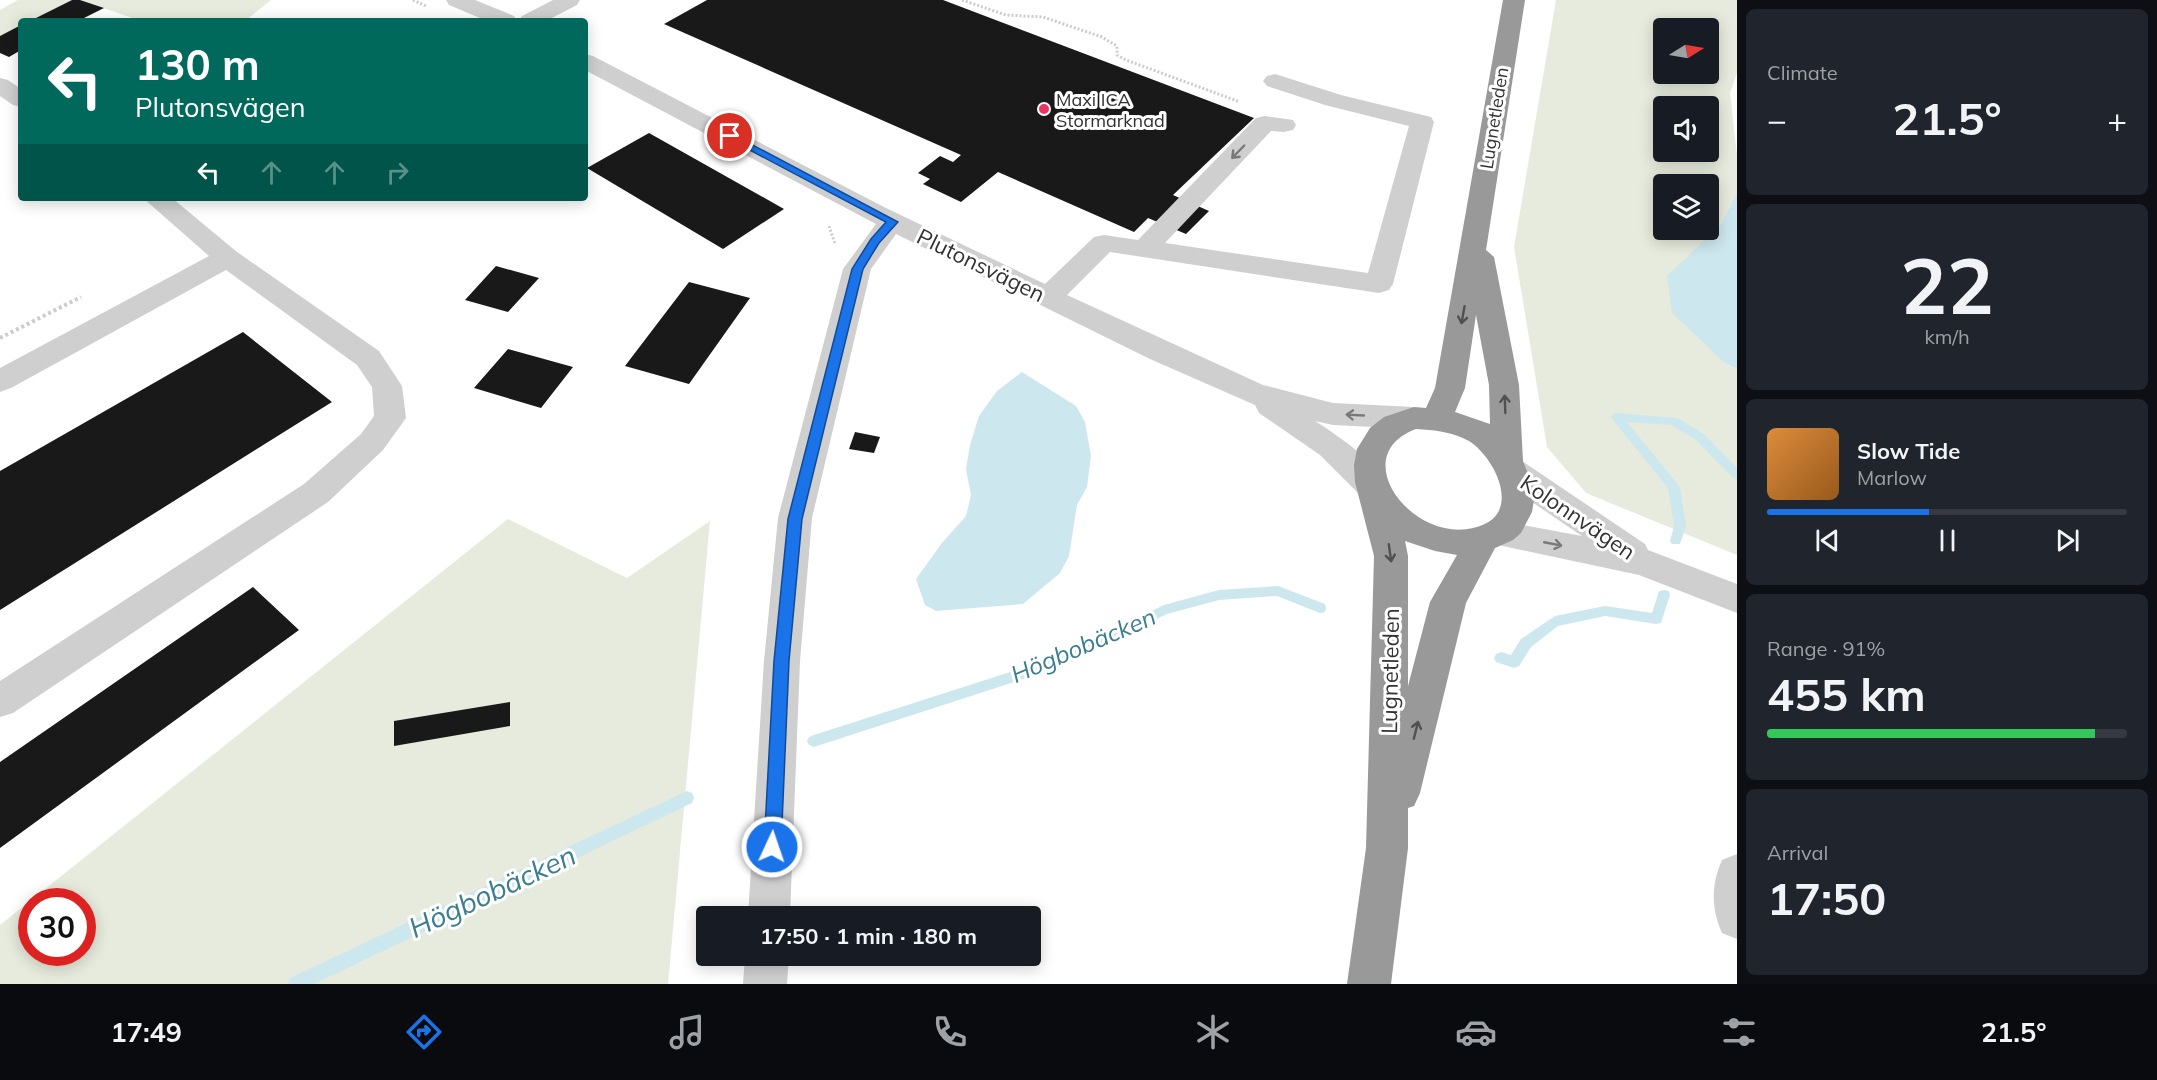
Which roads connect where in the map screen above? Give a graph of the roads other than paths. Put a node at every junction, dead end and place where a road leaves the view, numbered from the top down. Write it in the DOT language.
graph roads {
  1 [pos="457,0"];
  2 [pos="569,0"];
  3 [pos="1514,0"];
  4 [pos="499,18"];
  5 [pos="536,18"];
  6 [pos="588,63"];
  7 [pos="1275,81"];
  8 [pos="1284,124"];
  9 [pos="172,201"];
  10 [pos="893,222"];
  11 [pos="1476,236"];
  12 [pos="1144,249"];
  13 [pos="226,258"];
  14 [pos="1048,297"];
  15 [pos="0,381"];
  16 [pos="1254,393"];
  17 [pos="1425,418"];
  18 [pos="1510,467"];
  19 [pos="1375,492"];
  20 [pos="1489,536"];
  21 [pos="1644,562"];
  22 [pos="1737,598"];
  23 [pos="0,701"];
  24 [pos="1387,848"];
  25 [pos="1737,874"];
  26 [pos="770,906"];
  27 [pos="1737,918"];
  28 [pos="766,966"];
  29 [pos="765,984"];
  30 [pos="1369,984"];
  1 -- 4 [label="street"];
  2 -- 5 [label="street"];
  3 -- 11 [label="highway, Lugnetleden"];
  6 -- 10 [label="street, Plutonsvägen"];
  7 -- 12 [label="street"];
  8 -- 12 [label="street, one-way"];
  9 -- 13 [label="street"];
  10 -- 14 [label="street, Plutonsvägen"];
  10 -- 26 [label="street"];
  11 -- 17 [label="highway, Lugnetleden, one-way"];
  18 -- 11 [label="highway, Lugnetleden, one-way"];
  12 -- 14 [label="street"];
  13 -- 15 [label="street"];
  13 -- 23 [label="street"];
  14 -- 16 [label="street, Plutonsvägen"];
  17 -- 16 [label="street, Plutonsvägen, one-way"];
  16 -- 19 [label="street, Plutonsvägen"];
  17 -- 18 [label="highway"];
  17 -- 19 [label="highway"];
  18 -- 20 [label="highway"];
  18 -- 21 [label="street, Kolonnvägen"];
  19 -- 20 [label="highway"];
  19 -- 24 [label="highway, Lugnetleden, one-way"];
  20 -- 21 [label="street, Kolonnvägen, one-way"];
  24 -- 20 [label="highway, Lugnetleden, one-way"];
  21 -- 22 [label="street, Kolonnvägen"];
  24 -- 30 [label="highway, Lugnetleden"];
  25 -- 27 [label="street"];
  28 -- 29 [label="street"];
}
